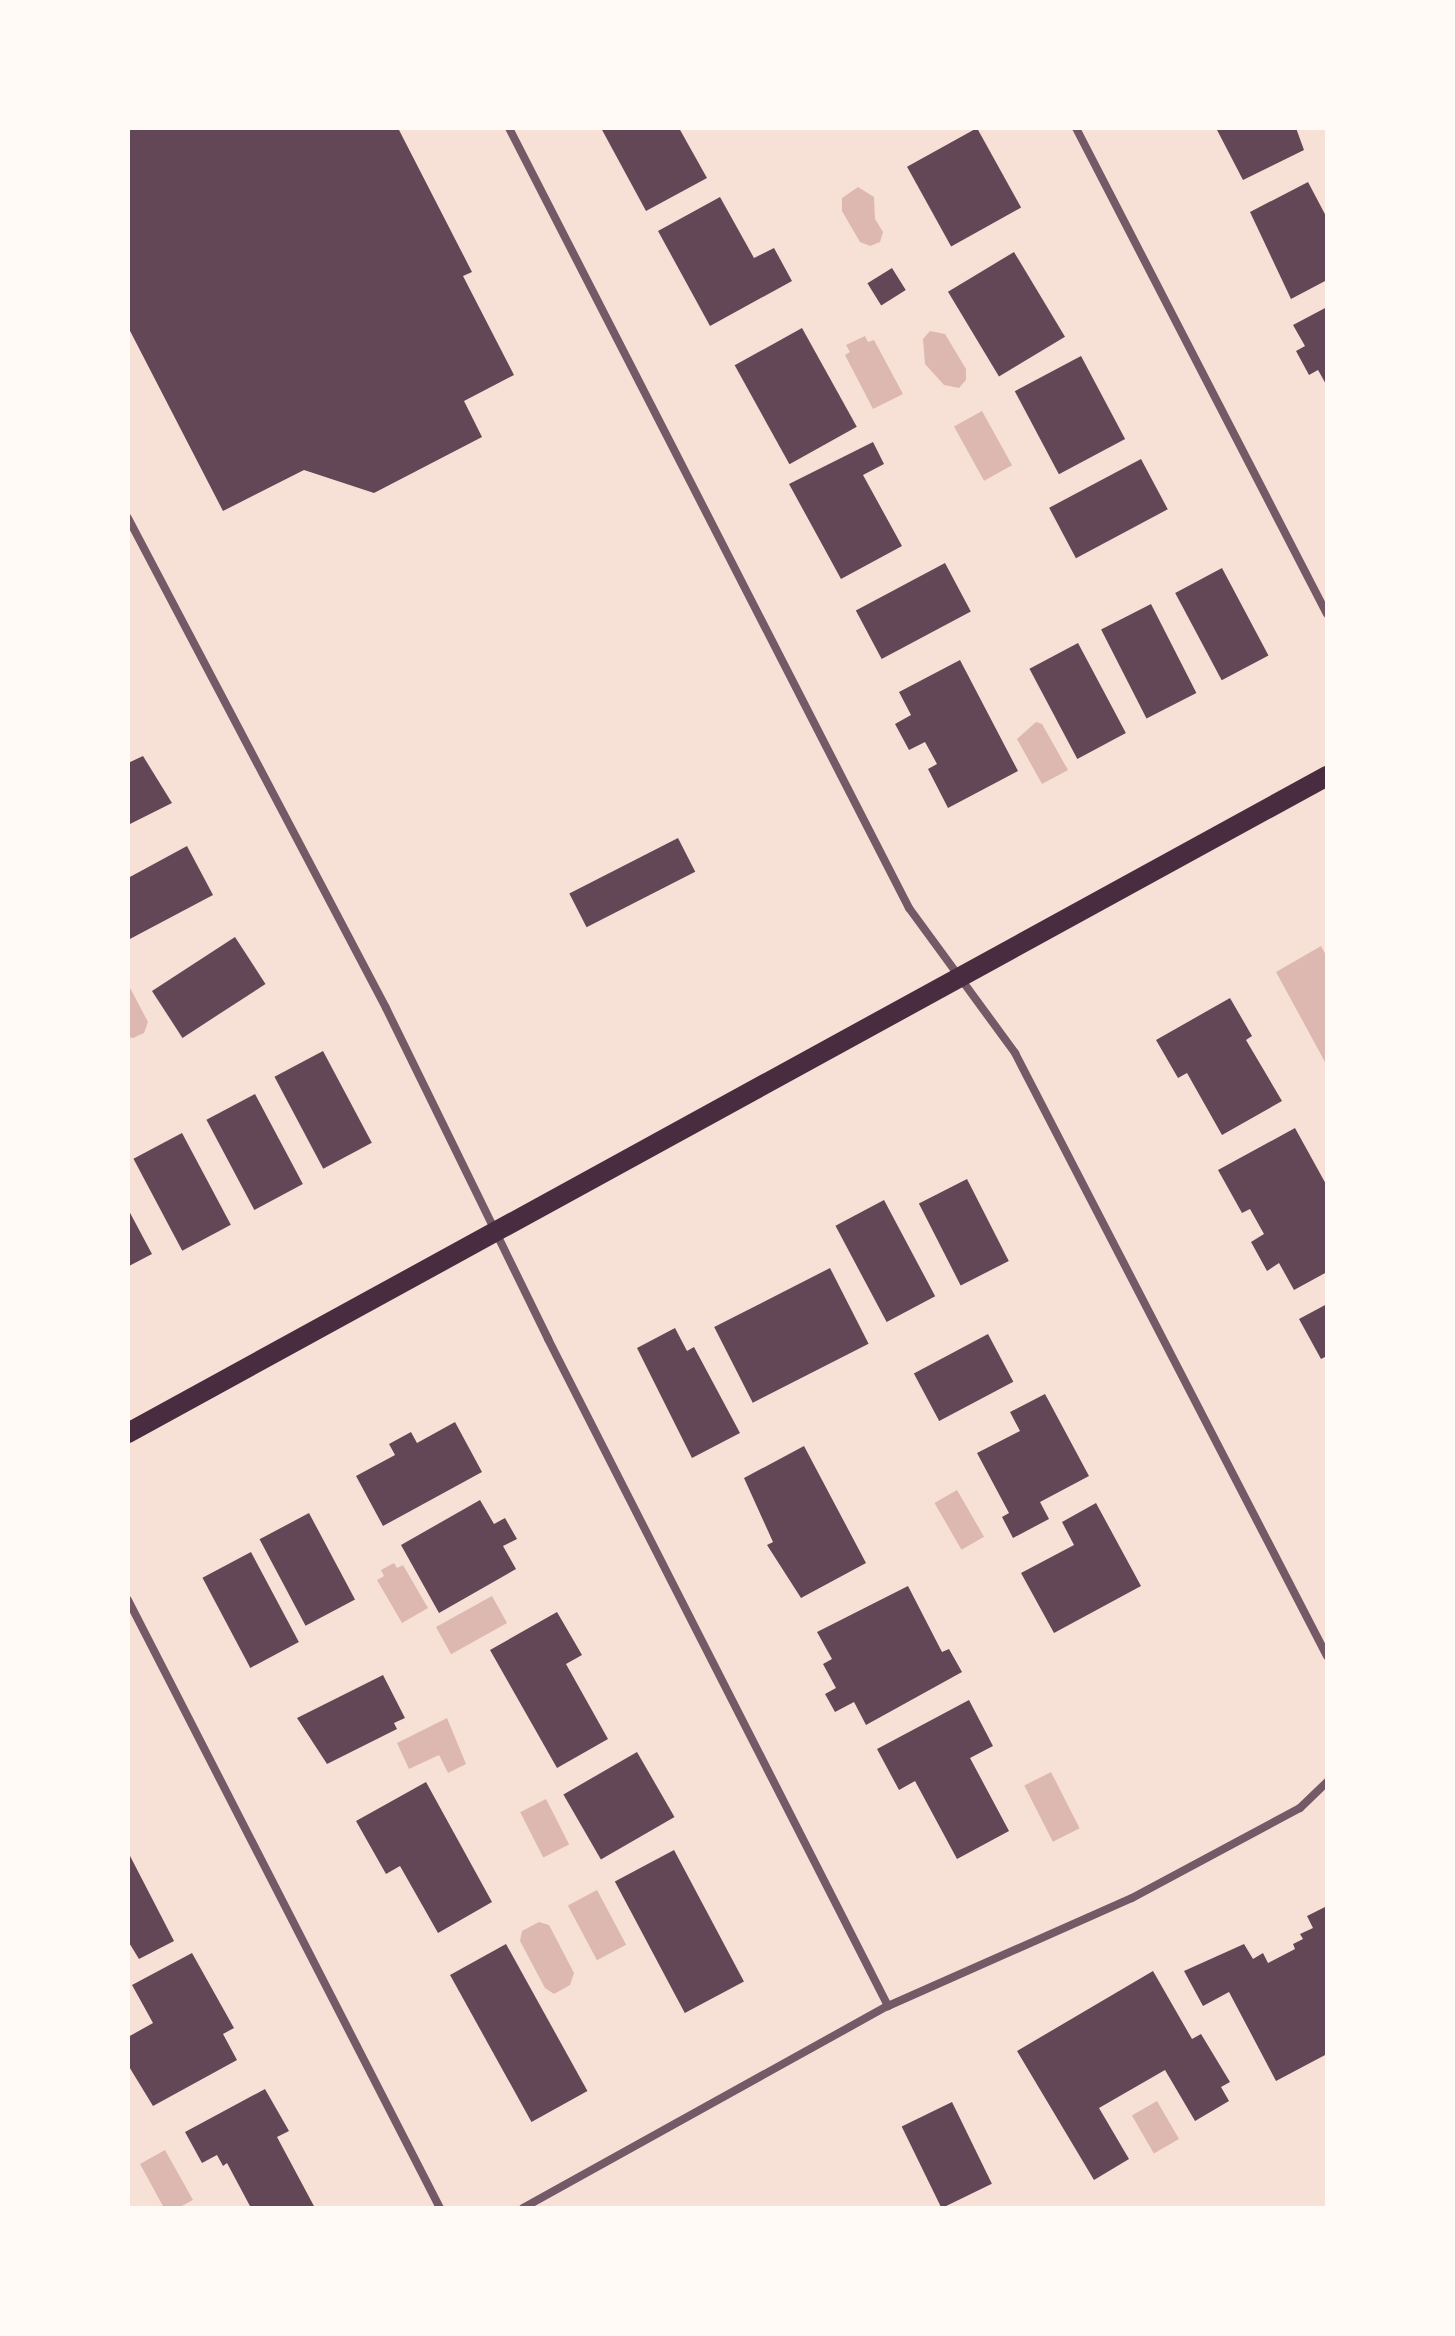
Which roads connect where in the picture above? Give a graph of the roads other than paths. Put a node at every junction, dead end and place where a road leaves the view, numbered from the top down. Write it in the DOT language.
graph roads {
  1 [pos="509,128"];
  2 [pos="1076,128"];
  3 [pos="128,518"];
  4 [pos="1327,614"];
  5 [pos="1327,776"];
  6 [pos="958,979"];
  7 [pos="496,1233"];
  8 [pos="128,1433"];
  9 [pos="128,1600"];
  10 [pos="1327,1656"];
  11 [pos="1327,1782"];
  12 [pos="888,2006"];
  13 [pos="440,2208"];
  14 [pos="523,2208"];
  1 -- 6 [label="street"];
  2 -- 4 [label="street"];
  3 -- 7 [label="street"];
  5 -- 6 [label="main road"];
  6 -- 7 [label="main road"];
  6 -- 10 [label="street"];
  7 -- 8 [label="main road"];
  7 -- 12 [label="street"];
  9 -- 13 [label="street"];
  11 -- 12 [label="street"];
  12 -- 14 [label="street"];
}
